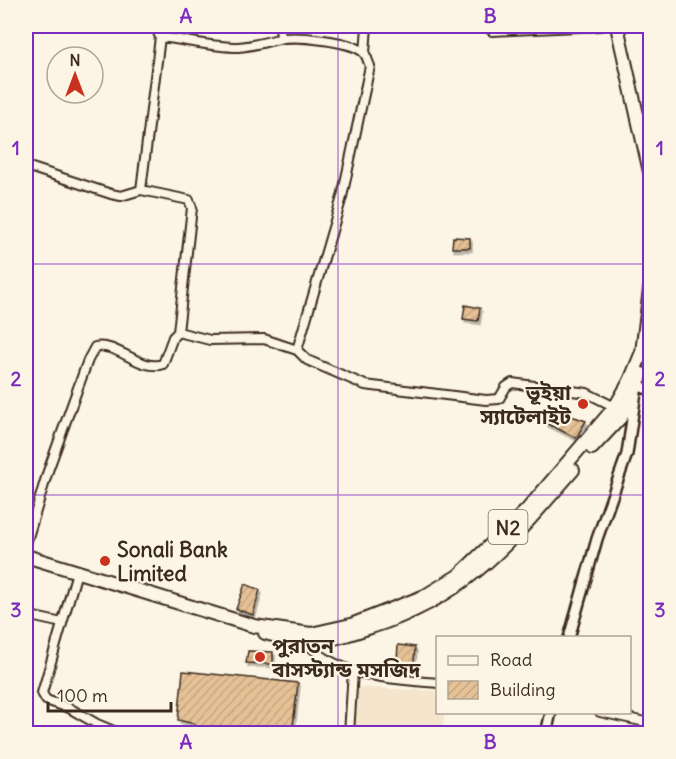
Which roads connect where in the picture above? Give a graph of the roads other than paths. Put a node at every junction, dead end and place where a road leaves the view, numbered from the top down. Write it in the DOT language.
graph roads {
  1 [pos="155,26"];
  2 [pos="280,26"];
  3 [pos="367,26"];
  4 [pos="487,26"];
  5 [pos="601,26"];
  6 [pos="617,26"];
  7 [pos="160,37"];
  8 [pos="281,38"];
  9 [pos="365,53"];
  10 [pos="632,81"];
  11 [pos="651,137"];
  12 [pos="26,166"];
  13 [pos="651,172"];
  14 [pos="141,190"];
  15 [pos="651,289"];
  16 [pos="178,332"];
  17 [pos="651,343"];
  18 [pos="297,350"];
  19 [pos="637,385"];
  20 [pos="651,390"];
  21 [pos="615,407"];
  22 [pos="26,544"];
  23 [pos="26,556"];
  24 [pos="77,572"];
  25 [pos="26,615"];
  26 [pos="62,623"];
  27 [pos="255,626"];
  28 [pos="570,636"];
  29 [pos="306,643"];
  30 [pos="353,671"];
  31 [pos="436,683"];
  32 [pos="551,714"];
  33 [pos="609,714"];
  34 [pos="651,723"];
  35 [pos="121,734"];
  36 [pos="349,734"];
  37 [pos="546,734"];
  1 -- 7 [label="street"];
  2 -- 8 [label="street"];
  3 -- 9 [label="street"];
  4 -- 5 [label="street"];
  6 -- 10 [label="highway"];
  7 -- 8 [label="street"];
  7 -- 14 [label="street"];
  8 -- 9 [label="street"];
  9 -- 18 [label="street"];
  10 -- 11 [label="highway"];
  10 -- 13 [label="highway"];
  12 -- 14 [label="street"];
  14 -- 16 [label="street"];
  15 -- 21 [label="highway, N2"];
  16 -- 18 [label="street"];
  16 -- 22 [label="street"];
  17 -- 19 [label="highway, N2"];
  18 -- 21 [label="street"];
  19 -- 20 [label="street"];
  19 -- 28 [label="street"];
  19 -- 29 [label="highway, N2"];
  21 -- 27 [label="highway, N2"];
  23 -- 24 [label="highway, N2"];
  24 -- 26 [label="street"];
  24 -- 27 [label="highway, N2"];
  25 -- 26 [label="street"];
  26 -- 35 [label="street"];
  27 -- 29 [label="highway, N2"];
  29 -- 30 [label="street"];
  30 -- 31 [label="street"];
  30 -- 36 [label="street"];
  32 -- 37 [label="street"];
  33 -- 34 [label="street"];
}
